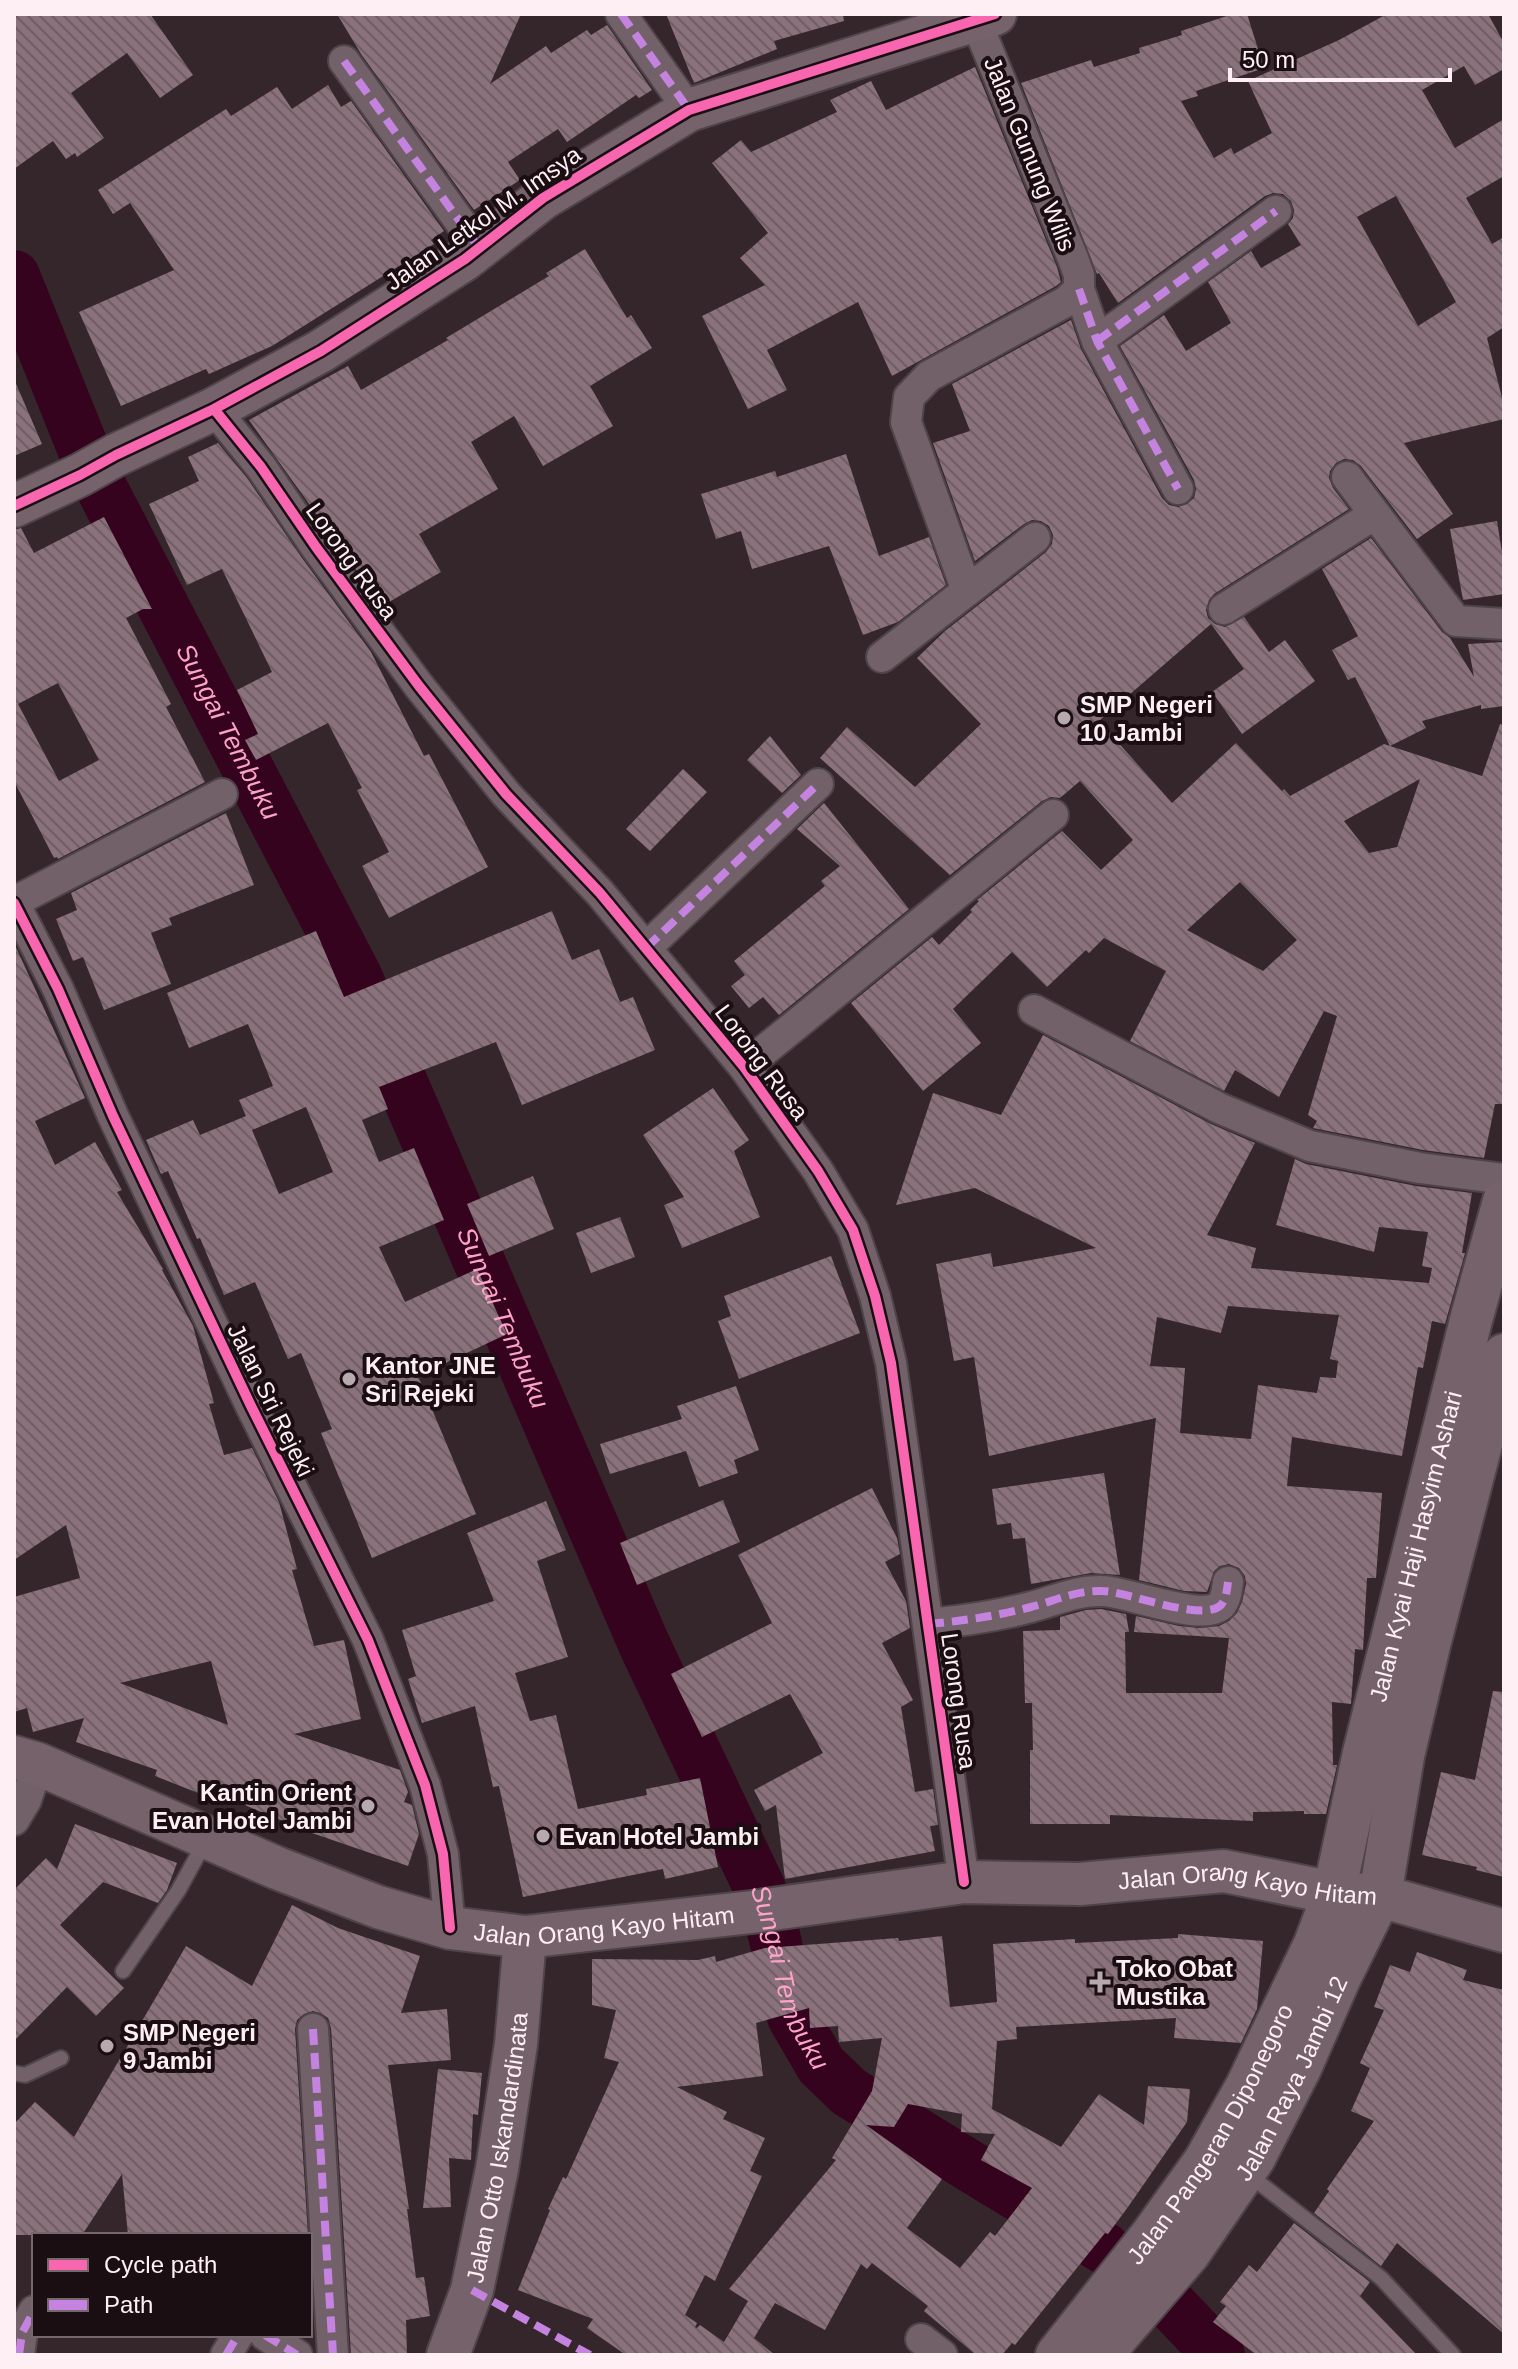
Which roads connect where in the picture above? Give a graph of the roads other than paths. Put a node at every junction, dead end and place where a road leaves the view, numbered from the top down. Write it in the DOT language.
graph roads {
  1 [pos="621,14"];
  2 [pos="986,17"];
  3 [pos="344,61"];
  4 [pos="689,110"];
  5 [pos="1276,211"];
  6 [pos="479,248"];
  7 [pos="1079,289"];
  8 [pos="1097,341"];
  9 [pos="214,409"];
  10 [pos="1347,477"];
  11 [pos="1178,489"];
  12 [pos="14,506"];
  13 [pos="1375,514"];
  14 [pos="1035,538"];
  15 [pos="967,591"];
  16 [pos="1224,609"];
  17 [pos="1504,624"];
  18 [pos="882,657"];
  19 [pos="818,784"];
  20 [pos="222,794"];
  21 [pos="1053,815"];
  22 [pos="14,903"];
  23 [pos="646,948"];
  24 [pos="1034,1010"];
  25 [pos="744,1067"];
  26 [pos="1504,1179"];
  27 [pos="1504,1201"];
  28 [pos="1485,1376"];
  29 [pos="1228,1582"];
  30 [pos="928,1624"];
  31 [pos="26,1760"];
  32 [pos="14,1820"];
  33 [pos="207,1838"];
  34 [pos="964,1882"];
  35 [pos="1334,1893"];
  36 [pos="1380,1896"];
  37 [pos="450,1928"];
  38 [pos="1504,1931"];
  39 [pos="525,1937"];
  40 [pos="123,1971"];
  41 [pos="313,2029"];
  42 [pos="61,2058"];
  43 [pos="14,2073"];
  44 [pos="1244,2172"];
  45 [pos="1189,2253"];
  46 [pos="32,2315"];
  47 [pos="237,2337"];
  48 [pos="268,2337"];
  49 [pos="19,2355"];
  50 [pos="226,2355"];
  51 [pos="297,2355"];
  52 [pos="333,2355"];
  53 [pos="448,2355"];
  54 [pos="1057,2355"];
  55 [pos="1101,2355"];
  56 [pos="1453,2355"];
  1 -- 4 [label="street"];
  2 -- 4 [label="main road, Jalan Letkol M. Imsya"];
  2 -- 7 [label="street, Jalan Gunung Wilis"];
  3 -- 6 [label="street"];
  4 -- 6 [label="main road, Jalan Letkol M. Imsya"];
  5 -- 8 [label="street"];
  6 -- 9 [label="main road, Jalan Letkol M. Imsya"];
  7 -- 8 [label="street, Jalan Gunung Wilis"];
  7 -- 15 [label="street"];
  8 -- 11 [label="street, Jalan Gunung Wilis"];
  9 -- 12 [label="main road, Jalan Letkol M. Imsya"];
  9 -- 23 [label="street, Lorong Rusa"];
  10 -- 13 [label="street"];
  13 -- 16 [label="street"];
  13 -- 17 [label="street"];
  14 -- 15 [label="street"];
  15 -- 18 [label="street"];
  19 -- 23 [label="street"];
  20 -- 22 [label="street"];
  21 -- 25 [label="street, Lorong Rusa"];
  22 -- 37 [label="street, Jalan Sri Rejeki"];
  23 -- 25 [label="street, Lorong Rusa"];
  24 -- 26 [label="street"];
  25 -- 30 [label="street, Lorong Rusa"];
  27 -- 28 [label="main road, Jalan Kyai Haji Hasyim Ashari"];
  28 -- 35 [label="main road, Jalan Kyai Haji Hasyim Ashari"];
  28 -- 36 [label="main road, Jalan Raya Jambi 12"];
  29 -- 30 [label="street"];
  30 -- 34 [label="street, Lorong Rusa"];
  31 -- 32 [label="street"];
  31 -- 33 [label="main road, Jalan Orang Kayo Hitam"];
  33 -- 37 [label="main road, Jalan Orang Kayo Hitam"];
  33 -- 40 [label="lane"];
  34 -- 35 [label="main road, Jalan Orang Kayo Hitam"];
  34 -- 39 [label="main road, Jalan Orang Kayo Hitam"];
  35 -- 36 [label="main road, Jalan Orang Kayo Hitam"];
  35 -- 54 [label="main road, Jalan Pangeran Diponegoro"];
  36 -- 38 [label="main road, Jalan Orang Kayo Hitam"];
  36 -- 44 [label="main road, Jalan Raya Jambi 12"];
  37 -- 39 [label="main road, Jalan Orang Kayo Hitam"];
  39 -- 53 [label="main road, Jalan Otto Iskandardinata"];
  41 -- 52 [label="street"];
  42 -- 43 [label="lane"];
  44 -- 45 [label="main road, Jalan Raya Jambi 12"];
  44 -- 56 [label="lane"];
  45 -- 55 [label="main road, Jalan Pangeran Diponegoro"];
  46 -- 49 [label="street"];
  47 -- 50 [label="street"];
  48 -- 51 [label="street"];
}
